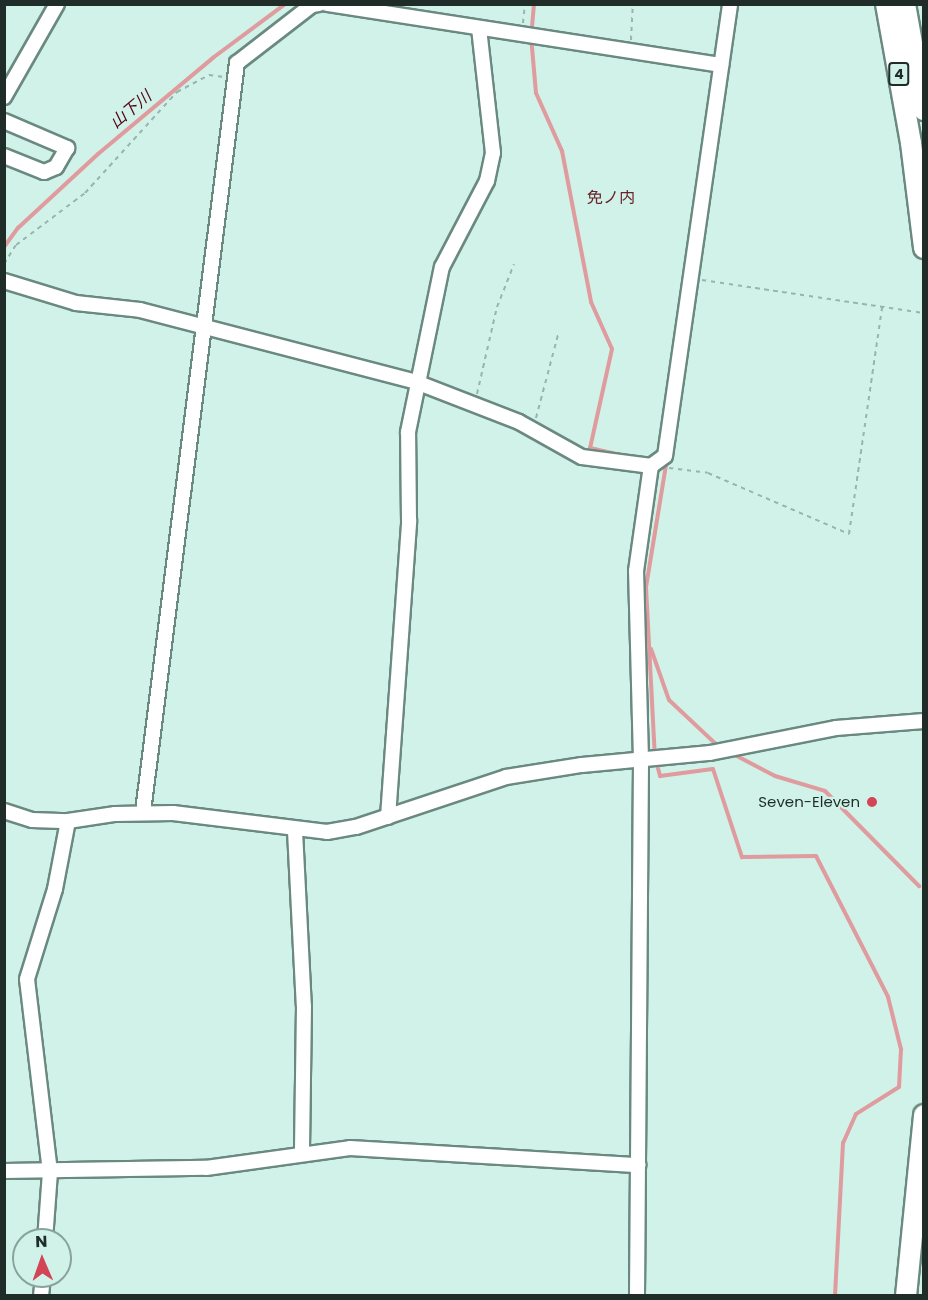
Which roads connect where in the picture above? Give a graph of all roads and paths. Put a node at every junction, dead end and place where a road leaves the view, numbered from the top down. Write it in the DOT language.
graph roads {
  1 [pos="57,4"];
  2 [pos="319,4"];
  3 [pos="327,4"];
  4 [pos="525,4"];
  5 [pos="633,4"];
  6 [pos="730,4"];
  7 [pos="872,4"];
  8 [pos="886,4"];
  9 [pos="905,4"];
  10 [pos="918,4"];
  11 [pos="479,29"];
  12 [pos="522,35"];
  13 [pos="924,40"];
  14 [pos="630,51"];
  15 [pos="721,65"];
  16 [pos="235,78"];
  17 [pos="4,96"];
  18 [pos="924,110"];
  19 [pos="4,121"];
  20 [pos="911,143"];
  21 [pos="4,156"];
  22 [pos="924,248"];
  23 [pos="4,264"];
  24 [pos="514,264"];
  25 [pos="690,278"];
  26 [pos="4,281"];
  27 [pos="882,307"];
  28 [pos="924,313"];
  29 [pos="205,326"];
  30 [pos="559,331"];
  31 [pos="416,382"];
  32 [pos="475,403"];
  33 [pos="533,429"];
  34 [pos="651,466"];
  35 [pos="924,721"];
  36 [pos="641,760"];
  37 [pos="4,811"];
  38 [pos="143,812"];
  39 [pos="388,817"];
  40 [pos="68,821"];
  41 [pos="295,831"];
  42 [pos="924,1115"];
  43 [pos="302,1152"];
  44 [pos="638,1165"];
  45 [pos="4,1171"];
  46 [pos="50,1172"];
  47 [pos="46,1228"];
  48 [pos="637,1296"];
  49 [pos="906,1296"];
  1 -- 17 [label="street"];
  2 -- 16 [label="street"];
  3 -- 11 [label="street"];
  4 -- 12 [label="path"];
  5 -- 14 [label="path"];
  6 -- 15 [label="street"];
  7 -- 20 [label="highway"];
  8 -- 20 [label="highway, 4"];
  9 -- 18 [label="highway, 4"];
  10 -- 13 [label="highway"];
  11 -- 12 [label="street"];
  11 -- 31 [label="street"];
  12 -- 14 [label="street"];
  14 -- 15 [label="street"];
  15 -- 25 [label="street"];
  16 -- 23 [label="path"];
  16 -- 29 [label="street"];
  19 -- 21 [label="street"];
  20 -- 22 [label="highway, 4"];
  24 -- 32 [label="path"];
  25 -- 27 [label="path"];
  25 -- 34 [label="street"];
  26 -- 29 [label="street"];
  27 -- 28 [label="path"];
  27 -- 34 [label="path"];
  29 -- 31 [label="street"];
  29 -- 38 [label="street"];
  30 -- 33 [label="path"];
  31 -- 32 [label="street"];
  31 -- 39 [label="street"];
  32 -- 33 [label="street"];
  33 -- 34 [label="street"];
  34 -- 36 [label="street"];
  35 -- 36 [label="street"];
  36 -- 39 [label="street"];
  36 -- 44 [label="street"];
  37 -- 40 [label="street"];
  38 -- 40 [label="street"];
  38 -- 41 [label="street"];
  39 -- 41 [label="street"];
  40 -- 46 [label="street"];
  41 -- 43 [label="street"];
  42 -- 49 [label="highway"];
  43 -- 44 [label="street"];
  43 -- 46 [label="street"];
  44 -- 48 [label="street"];
  45 -- 46 [label="street"];
  46 -- 47 [label="street"];
}
